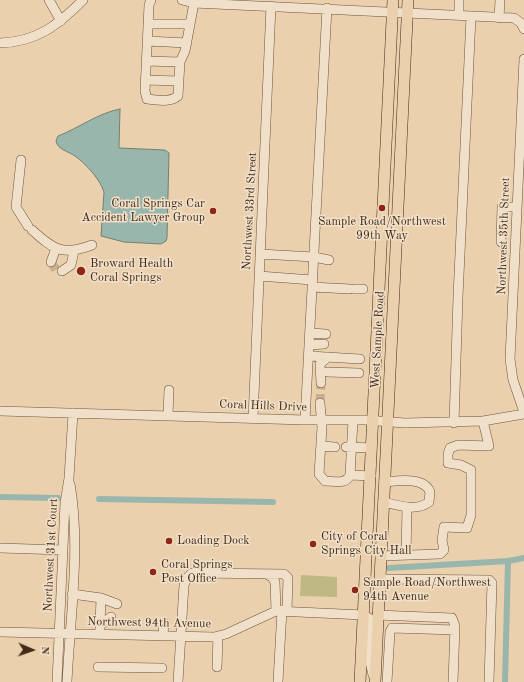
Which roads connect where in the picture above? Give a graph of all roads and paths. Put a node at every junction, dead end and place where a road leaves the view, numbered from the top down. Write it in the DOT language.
graph roads {
  1 [pos="49,0"];
  2 [pos="83,0"];
  3 [pos="151,0"];
  4 [pos="182,0"];
  5 [pos="393,0"];
  6 [pos="408,0"];
  7 [pos="459,0"];
  8 [pos="500,0"];
  9 [pos="194,2"];
  10 [pos="219,2"];
  11 [pos="253,2"];
  12 [pos="285,3"];
  13 [pos="72,4"];
  14 [pos="341,4"];
  15 [pos="271,6"];
  16 [pos="327,8"];
  17 [pos="393,12"];
  18 [pos="408,14"];
  19 [pos="459,16"];
  20 [pos="471,17"];
  21 [pos="499,18"];
  22 [pos="61,21"];
  23 [pos="149,24"];
  24 [pos="190,24"];
  25 [pos="523,26"];
  26 [pos="148,41"];
  27 [pos="0,43"];
  28 [pos="187,43"];
  29 [pos="524,60"];
  30 [pos="146,61"];
  31 [pos="180,62"];
  32 [pos="524,76"];
  33 [pos="145,80"];
  34 [pos="179,81"];
  35 [pos="386,150"];
  36 [pos="21,160"];
  37 [pos="517,208"];
  38 [pos="383,222"];
  39 [pos="397,223"];
  40 [pos="501,242"];
  41 [pos="92,245"];
  42 [pos="56,248"];
  43 [pos="74,251"];
  44 [pos="260,254"];
  45 [pos="314,257"];
  46 [pos="395,257"];
  47 [pos="329,260"];
  48 [pos="51,262"];
  49 [pos="520,262"];
  50 [pos="62,271"];
  51 [pos="259,276"];
  52 [pos="312,283"];
  53 [pos="356,289"];
  54 [pos="310,333"];
  55 [pos="326,334"];
  56 [pos="309,344"];
  57 [pos="324,344"];
  58 [pos="328,357"];
  59 [pos="309,359"];
  60 [pos="360,359"];
  61 [pos="320,364"];
  62 [pos="359,373"];
  63 [pos="308,377"];
  64 [pos="323,377"];
  65 [pos="169,390"];
  66 [pos="320,403"];
  67 [pos="0,411"];
  68 [pos="73,413"];
  69 [pos="524,413"];
  70 [pos="168,415"];
  71 [pos="253,418"];
  72 [pos="306,420"];
  73 [pos="322,420"];
  74 [pos="353,420"];
  75 [pos="373,421"];
  76 [pos="483,421"];
  77 [pos="387,422"];
  78 [pos="454,423"];
  79 [pos="321,446"];
  80 [pos="335,447"];
  81 [pos="349,447"];
  82 [pos="372,448"];
  83 [pos="350,475"];
  84 [pos="371,476"];
  85 [pos="69,478"];
  86 [pos="384,482"];
  87 [pos="383,502"];
  88 [pos="407,507"];
  89 [pos="0,548"];
  90 [pos="63,550"];
  91 [pos="406,555"];
  92 [pos="367,556"];
  93 [pos="380,556"];
  94 [pos="268,575"];
  95 [pos="379,579"];
  96 [pos="72,594"];
  97 [pos="101,598"];
  98 [pos="117,604"];
  99 [pos="282,610"];
  100 [pos="319,612"];
  101 [pos="364,615"];
  102 [pos="378,615"];
  103 [pos="111,618"];
  104 [pos="319,622"];
  105 [pos="164,623"];
  106 [pos="100,629"];
  107 [pos="455,630"];
  108 [pos="0,632"];
  109 [pos="64,633"];
  110 [pos="163,635"];
  111 [pos="181,636"];
  112 [pos="218,636"];
  113 [pos="98,667"];
  114 [pos="217,667"];
  115 [pos="162,668"];
  116 [pos="375,681"];
  117 [pos="57,682"];
  118 [pos="66,682"];
  119 [pos="178,682"];
  120 [pos="278,682"];
  121 [pos="360,682"];
  122 [pos="387,682"];
  123 [pos="453,682"];
  124 [pos="489,682"];
  1 -- 22 [label="street"];
  2 -- 13 [label="street"];
  3 -- 23 [label="street"];
  4 -- 9 [label="street"];
  5 -- 17 [label="main road, West Sample Road"];
  6 -- 18 [label="main road, West Sample Road"];
  7 -- 19 [label="street"];
  8 -- 21 [label="street"];
  9 -- 10 [label="street"];
  9 -- 24 [label="street"];
  10 -- 11 [label="street"];
  11 -- 15 [label="street"];
  12 -- 15 [label="street"];
  12 -- 16 [label="street"];
  13 -- 22 [label="street"];
  14 -- 16 [label="street"];
  14 -- 17 [label="street"];
  15 -- 44 [label="street, Northwest 33rd Street"];
  16 -- 45 [label="street"];
  17 -- 18 [label="street"];
  17 -- 35 [label="main road, West Sample Road"];
  18 -- 19 [label="street"];
  18 -- 39 [label="main road, West Sample Road"];
  19 -- 20 [label="street"];
  20 -- 21 [label="street"];
  20 -- 78 [label="street"];
  21 -- 25 [label="street"];
  22 -- 27 [label="street"];
  23 -- 24 [label="street"];
  23 -- 26 [label="street"];
  24 -- 28 [label="street"];
  26 -- 28 [label="street"];
  26 -- 30 [label="street"];
  28 -- 31 [label="street"];
  29 -- 32 [label="street, Northwest 35th Street"];
  30 -- 31 [label="street"];
  30 -- 33 [label="street"];
  31 -- 34 [label="street"];
  32 -- 37 [label="street, Northwest 35th Street"];
  33 -- 34 [label="street"];
  33 -- 34 [label="street"];
  35 -- 38 [label="main road, West Sample Road"];
  35 -- 39 [label="main road"];
  36 -- 42 [label="street"];
  37 -- 40 [label="street"];
  37 -- 49 [label="street, Northwest 35th Street"];
  38 -- 46 [label="main road"];
  38 -- 75 [label="main road, West Sample Road"];
  39 -- 46 [label="main road, West Sample Road"];
  41 -- 43 [label="street"];
  42 -- 43 [label="street"];
  42 -- 48 [label="street"];
  43 -- 50 [label="street"];
  44 -- 45 [label="street"];
  44 -- 51 [label="street, Northwest 33rd Street"];
  45 -- 47 [label="street"];
  45 -- 52 [label="street"];
  46 -- 77 [label="main road, West Sample Road"];
  49 -- 69 [label="street, Northwest 35th Street"];
  51 -- 52 [label="street"];
  51 -- 71 [label="street, Northwest 33rd Street"];
  52 -- 53 [label="street"];
  52 -- 54 [label="street"];
  54 -- 55 [label="street"];
  54 -- 56 [label="street"];
  56 -- 57 [label="street"];
  56 -- 59 [label="street"];
  58 -- 59 [label="street"];
  58 -- 60 [label="street"];
  58 -- 61 [label="street"];
  59 -- 61 [label="street"];
  59 -- 63 [label="street"];
  61 -- 64 [label="street"];
  62 -- 64 [label="street"];
  63 -- 64 [label="street"];
  63 -- 72 [label="street"];
  65 -- 70 [label="street"];
  66 -- 73 [label="street"];
  67 -- 68 [label="street, Coral Hills Drive"];
  68 -- 70 [label="street, Coral Hills Drive"];
  68 -- 85 [label="street, Northwest 31st Court"];
  69 -- 76 [label="street, Coral Hills Drive"];
  70 -- 71 [label="street, Coral Hills Drive"];
  71 -- 72 [label="street, Coral Hills Drive"];
  72 -- 73 [label="street, Coral Hills Drive"];
  73 -- 74 [label="street, Coral Hills Drive"];
  73 -- 79 [label="street"];
  74 -- 75 [label="street, Coral Hills Drive"];
  74 -- 81 [label="street"];
  75 -- 77 [label="street, Coral Hills Drive"];
  75 -- 82 [label="main road, West Sample Road"];
  76 -- 78 [label="street, Coral Hills Drive"];
  76 -- 91 [label="street"];
  77 -- 78 [label="street, Coral Hills Drive"];
  77 -- 86 [label="main road, West Sample Road"];
  79 -- 80 [label="street"];
  79 -- 83 [label="street"];
  81 -- 82 [label="street"];
  81 -- 83 [label="street"];
  82 -- 84 [label="main road, West Sample Road"];
  83 -- 84 [label="street"];
  84 -- 92 [label="main road, West Sample Road"];
  85 -- 90 [label="street, Northwest 31st Court"];
  85 -- 96 [label="street, Northwest 31st Court"];
  86 -- 87 [label="main road, West Sample Road"];
  86 -- 88 [label="street"];
  87 -- 88 [label="street"];
  87 -- 93 [label="main road, West Sample Road"];
  88 -- 91 [label="street"];
  89 -- 90 [label="street"];
  90 -- 109 [label="street, Northwest 31st Court"];
  91 -- 93 [label="street"];
  92 -- 101 [label="main road, West Sample Road"];
  92 -- 102 [label="main road"];
  93 -- 95 [label="main road, West Sample Road"];
  94 -- 99 [label="street"];
  94 -- 99 [label="street"];
  94 -- 111 [label="street"];
  95 -- 102 [label="main road, West Sample Road"];
  95 -- 124 [label="street"];
  96 -- 97 [label="street"];
  96 -- 109 [label="street, Northwest 31st Court"];
  97 -- 98 [label="street"];
  97 -- 106 [label="street"];
  99 -- 100 [label="street, Northwest 94th Avenue"];
  99 -- 112 [label="street, Northwest 94th Avenue"];
  99 -- 120 [label="street"];
  100 -- 101 [label="street, Northwest 94th Avenue"];
  100 -- 104 [label="street"];
  101 -- 116 [label="street"];
  101 -- 121 [label="main road, West Sample Road"];
  102 -- 107 [label="street"];
  102 -- 116 [label="main road, West Sample Road"];
  103 -- 106 [label="street"];
  105 -- 110 [label="street"];
  106 -- 109 [label="street, Northwest 94th Avenue"];
  106 -- 110 [label="street, Northwest 94th Avenue"];
  107 -- 122 [label="street"];
  107 -- 123 [label="street"];
  108 -- 109 [label="street, Northwest 94th Avenue"];
  109 -- 117 [label="street, Northwest 31st Court"];
  109 -- 118 [label="street, Northwest 31st Court"];
  110 -- 111 [label="street, Northwest 94th Avenue"];
  111 -- 112 [label="street, Northwest 94th Avenue"];
  111 -- 119 [label="street"];
  112 -- 114 [label="street"];
  113 -- 115 [label="street"];
}
